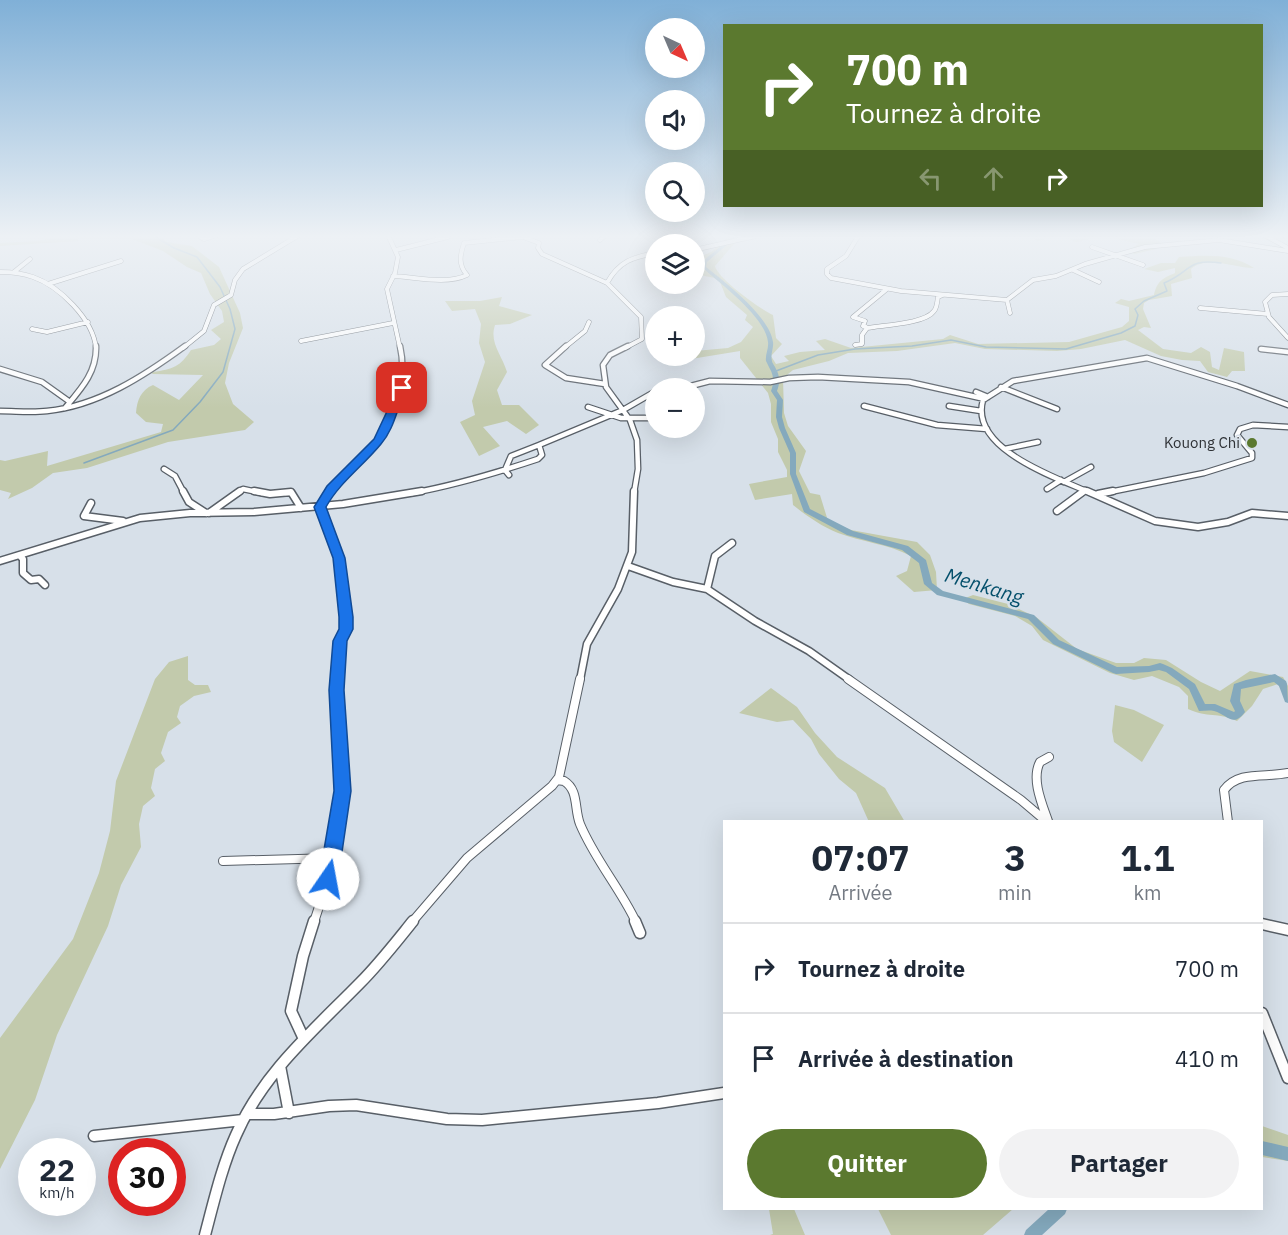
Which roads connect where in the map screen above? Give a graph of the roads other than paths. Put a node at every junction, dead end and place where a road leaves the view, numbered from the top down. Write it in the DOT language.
graph roads {
  1 [pos="60,293"];
  2 [pos="232,293"];
  3 [pos="388,293"];
  4 [pos="617,293"];
  5 [pos="883,293"];
  6 [pos="922,293"];
  7 [pos="1018,293"];
  8 [pos="1288,294"];
  9 [pos="944,295"];
  10 [pos="1007,300"];
  11 [pos="1200,308"];
  12 [pos="1010,313"];
  13 [pos="1268,314"];
  14 [pos="88,322"];
  15 [pos="589,322"];
  16 [pos="393,323"];
  17 [pos="867,328"];
  18 [pos="32,329"];
  19 [pos="1288,338"];
  20 [pos="301,341"];
  21 [pos="855,345"];
  22 [pos="1261,349"];
  23 [pos="1288,352"];
  24 [pos="1193,366"];
  25 [pos="0,369"];
  26 [pos="1192,373"];
  27 [pos="705,382"];
  28 [pos="605,384"];
  29 [pos="1001,387"];
  30 [pos="401,390"];
  31 [pos="381,392"];
  32 [pos="976,392"];
  33 [pos="645,397"];
  34 [pos="987,398"];
  35 [pos="70,402"];
  36 [pos="1288,405"];
  37 [pos="588,406"];
  38 [pos="864,406"];
  39 [pos="949,406"];
  40 [pos="64,409"];
  41 [pos="1057,409"];
  42 [pos="623,410"];
  43 [pos="0,411"];
  44 [pos="981,411"];
  45 [pos="608,416"];
  46 [pos="645,419"];
  47 [pos="630,420"];
  48 [pos="1288,427"];
  49 [pos="987,429"];
  50 [pos="1038,442"];
  51 [pos="539,445"];
  52 [pos="1005,449"];
  53 [pos="1092,467"];
  54 [pos="164,469"];
  55 [pos="507,472"];
  56 [pos="1063,481"];
  57 [pos="1144,485"];
  58 [pos="1047,489"];
  59 [pos="1085,490"];
  60 [pos="1153,490"];
  61 [pos="1097,495"];
  62 [pos="91,503"];
  63 [pos="320,507"];
  64 [pos="301,508"];
  65 [pos="1057,511"];
  66 [pos="208,513"];
  67 [pos="1288,516"];
  68 [pos="124,521"];
  69 [pos="732,543"];
  70 [pos="20,556"];
  71 [pos="0,561"];
  72 [pos="628,566"];
  73 [pos="45,585"];
  74 [pos="707,589"];
  75 [pos="1049,758"];
  76 [pos="1288,772"];
  77 [pos="557,780"];
  78 [pos="1046,820"];
  79 [pos="1047,820"];
  80 [pos="1228,820"];
  81 [pos="334,858"];
  82 [pos="223,861"];
  83 [pos="1263,924"];
  84 [pos="1288,930"];
  85 [pos="640,933"];
  86 [pos="1263,1016"];
  87 [pos="303,1037"];
  88 [pos="289,1053"];
  89 [pos="1288,1078"];
  90 [pos="723,1093"];
  91 [pos="289,1113"];
  92 [pos="245,1117"];
  93 [pos="94,1136"];
  94 [pos="205,1235"];
  1 -- 14 [label="street"];
  2 -- 40 [label="street"];
  3 -- 16 [label="street"];
  4 -- 28 [label="street"];
  5 -- 17 [label="street"];
  6 -- 9 [label="street"];
  7 -- 10 [label="street"];
  8 -- 13 [label="street"];
  9 -- 10 [label="street"];
  9 -- 17 [label="street"];
  10 -- 12 [label="street"];
  11 -- 13 [label="street"];
  13 -- 19 [label="street"];
  14 -- 18 [label="street"];
  14 -- 35 [label="street"];
  15 -- 28 [label="street"];
  16 -- 20 [label="street"];
  16 -- 30 [label="street"];
  17 -- 21 [label="street"];
  22 -- 23 [label="street"];
  24 -- 26 [label="street"];
  25 -- 35 [label="street"];
  26 -- 29 [label="street"];
  26 -- 36 [label="street"];
  27 -- 34 [label="street"];
  28 -- 42 [label="street"];
  29 -- 34 [label="street"];
  29 -- 41 [label="street"];
  30 -- 31 [label="street"];
  30 -- 63 [label="street"];
  32 -- 34 [label="street"];
  33 -- 42 [label="street"];
  34 -- 44 [label="street"];
  35 -- 40 [label="street"];
  37 -- 45 [label="street"];
  38 -- 49 [label="street"];
  39 -- 44 [label="street"];
  40 -- 43 [label="street"];
  42 -- 45 [label="street"];
  42 -- 47 [label="street"];
  44 -- 49 [label="street"];
  45 -- 47 [label="street"];
  45 -- 51 [label="street"];
  46 -- 47 [label="street"];
  47 -- 72 [label="street"];
  48 -- 57 [label="street"];
  49 -- 52 [label="street"];
  50 -- 52 [label="street"];
  51 -- 55 [label="street"];
  51 -- 55 [label="street"];
  52 -- 56 [label="street"];
  53 -- 56 [label="street"];
  54 -- 66 [label="street"];
  55 -- 63 [label="street"];
  56 -- 58 [label="street"];
  56 -- 59 [label="street"];
  57 -- 60 [label="street"];
  57 -- 61 [label="street"];
  59 -- 61 [label="street"];
  59 -- 65 [label="street"];
  61 -- 67 [label="street"];
  62 -- 68 [label="street"];
  63 -- 64 [label="street"];
  63 -- 81 [label="street"];
  64 -- 66 [label="street"];
  64 -- 66 [label="street"];
  66 -- 68 [label="street"];
  68 -- 70 [label="street"];
  69 -- 74 [label="street"];
  70 -- 71 [label="street"];
  70 -- 73 [label="street"];
  72 -- 74 [label="street"];
  72 -- 77 [label="street"];
  74 -- 78 [label="street"];
  75 -- 79 [label="street"];
  76 -- 80 [label="street"];
  77 -- 85 [label="street"];
  77 -- 87 [label="street"];
  81 -- 82 [label="street"];
  81 -- 87 [label="street"];
  83 -- 84 [label="street"];
  86 -- 89 [label="street"];
  87 -- 88 [label="street"];
  88 -- 91 [label="street"];
  88 -- 92 [label="street"];
  90 -- 91 [label="street"];
  91 -- 92 [label="street"];
  92 -- 93 [label="street"];
  92 -- 94 [label="street"];
}
